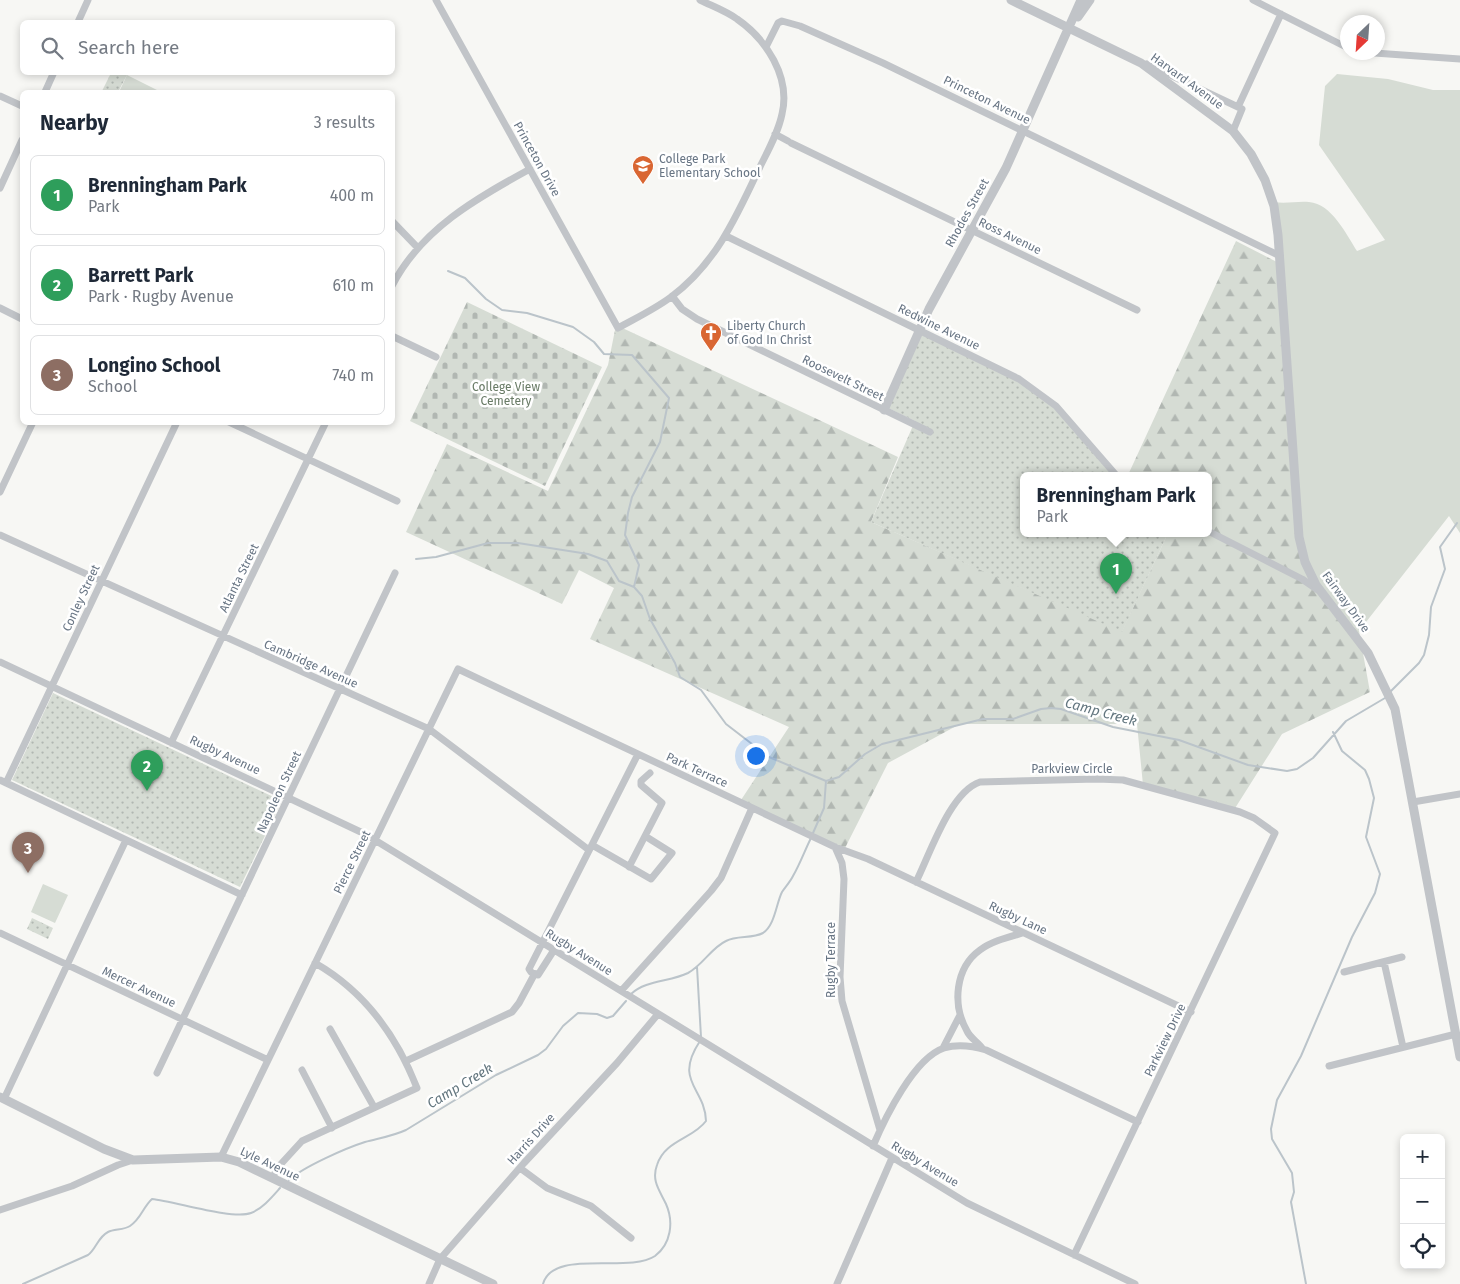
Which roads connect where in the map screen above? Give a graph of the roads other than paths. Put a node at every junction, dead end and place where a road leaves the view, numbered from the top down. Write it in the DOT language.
graph roads {
  1 [pos="88,0"];
  2 [pos="436,0"];
  3 [pos="700,0"];
  4 [pos="1012,0"];
  5 [pos="1081,0"];
  6 [pos="1090,0"];
  7 [pos="1253,0"];
  8 [pos="1281,14"];
  9 [pos="79,20"];
  10 [pos="1070,28"];
  11 [pos="1340,44"];
  12 [pos="766,47"];
  13 [pos="1124,53"];
  14 [pos="1385,54"];
  15 [pos="1460,59"];
  16 [pos="53,75"];
  17 [pos="46,90"];
  18 [pos="0,96"];
  19 [pos="20,105"];
  20 [pos="1238,107"];
  21 [pos="1023,130"];
  22 [pos="1232,132"];
  23 [pos="775,134"];
  24 [pos="20,144"];
  25 [pos="530,169"];
  26 [pos="0,188"];
  27 [pos="395,225"];
  28 [pos="972,231"];
  29 [pos="726,236"];
  30 [pos="418,248"];
  31 [pos="1280,256"];
  32 [pos="395,281"];
  33 [pos="672,296"];
  34 [pos="0,308"];
  35 [pos="1138,310"];
  36 [pos="20,318"];
  37 [pos="919,330"];
  38 [pos="395,337"];
  39 [pos="436,357"];
  40 [pos="884,410"];
  41 [pos="32,425"];
  42 [pos="175,425"];
  43 [pos="235,425"];
  44 [pos="325,425"];
  45 [pos="930,432"];
  46 [pos="309,460"];
  47 [pos="1113,472"];
  48 [pos="0,492"];
  49 [pos="397,500"];
  50 [pos="1212,533"];
  51 [pos="0,535"];
  52 [pos="395,573"];
  53 [pos="101,581"];
  54 [pos="1324,596"];
  55 [pos="224,637"];
  56 [pos="0,662"];
  57 [pos="52,686"];
  58 [pos="340,689"];
  59 [pos="550,713"];
  60 [pos="429,729"];
  61 [pos="172,743"];
  62 [pos="638,754"];
  63 [pos="650,773"];
  64 [pos="3,782"];
  65 [pos="1460,794"];
  66 [pos="288,798"];
  67 [pos="1413,802"];
  68 [pos="752,808"];
  69 [pos="1275,833"];
  70 [pos="645,836"];
  71 [pos="126,840"];
  72 [pos="375,840"];
  73 [pos="835,847"];
  74 [pos="591,848"];
  75 [pos="629,867"];
  76 [pos="916,882"];
  77 [pos="242,895"];
  78 [pos="1023,932"];
  79 [pos="0,934"];
  80 [pos="543,943"];
  81 [pos="554,950"];
  82 [pos="1402,957"];
  83 [pos="1384,962"];
  84 [pos="315,963"];
  85 [pos="67,965"];
  86 [pos="1344,972"];
  87 [pos="534,975"];
  88 [pos="621,991"];
  89 [pos="1191,1012"];
  90 [pos="658,1014"];
  91 [pos="960,1015"];
  92 [pos="183,1020"];
  93 [pos="330,1029"];
  94 [pos="1456,1034"];
  95 [pos="1403,1047"];
  96 [pos="943,1048"];
  97 [pos="982,1048"];
  98 [pos="1460,1057"];
  99 [pos="268,1060"];
  100 [pos="406,1061"];
  101 [pos="1329,1066"];
  102 [pos="302,1070"];
  103 [pos="157,1073"];
  104 [pos="2,1098"];
  105 [pos="374,1107"];
  106 [pos="1138,1122"];
  107 [pos="332,1128"];
  108 [pos="880,1130"];
  109 [pos="873,1146"];
  110 [pos="221,1157"];
  111 [pos="892,1158"];
  112 [pos="133,1160"];
  113 [pos="520,1168"];
  114 [pos="272,1178"];
  115 [pos="0,1210"];
  116 [pos="631,1238"];
  117 [pos="1074,1255"];
  118 [pos="440,1259"];
  119 [pos="839,1283"];
  120 [pos="429,1284"];
  121 [pos="493,1284"];
  122 [pos="1135,1284"];
  1 -- 9 [label="street"];
  2 -- 25 [label="street, Princeton Drive"];
  3 -- 12 [label="street"];
  4 -- 10 [label="street, Harvard Avenue"];
  5 -- 10 [label="street, Rhodes Street"];
  6 -- 10 [label="street, Rhodes Street"];
  7 -- 8 [label="street"];
  8 -- 11 [label="street"];
  8 -- 20 [label="street"];
  10 -- 13 [label="street, Harvard Avenue"];
  10 -- 21 [label="street, Rhodes Street"];
  12 -- 21 [label="street, Princeton Avenue"];
  12 -- 23 [label="street"];
  13 -- 20 [label="street, Harvard Avenue"];
  13 -- 22 [label="street, Harvard Avenue"];
  14 -- 15 [label="street"];
  16 -- 17 [label="street"];
  18 -- 19 [label="street"];
  20 -- 22 [label="street"];
  21 -- 28 [label="street, Rhodes Street"];
  21 -- 31 [label="street, Princeton Avenue"];
  22 -- 31 [label="street, Fairway Drive"];
  23 -- 28 [label="street, Ross Avenue"];
  23 -- 29 [label="street"];
  24 -- 26 [label="street"];
  25 -- 30 [label="street"];
  25 -- 33 [label="street, Princeton Drive"];
  27 -- 30 [label="street"];
  28 -- 35 [label="street, Ross Avenue"];
  28 -- 37 [label="street, Rhodes Street"];
  29 -- 33 [label="street"];
  29 -- 37 [label="street, Redwine Avenue"];
  30 -- 32 [label="street"];
  31 -- 54 [label="street, Fairway Drive"];
  33 -- 40 [label="street, Roosevelt Street"];
  34 -- 36 [label="street"];
  37 -- 40 [label="street, Rhodes Street"];
  37 -- 47 [label="street, Redwine Avenue"];
  38 -- 39 [label="street"];
  40 -- 45 [label="street, Roosevelt Street"];
  41 -- 48 [label="street"];
  42 -- 53 [label="street, Conley Street"];
  43 -- 46 [label="street"];
  44 -- 46 [label="street, Atlanta Street"];
  46 -- 49 [label="street"];
  46 -- 55 [label="street, Atlanta Street"];
  50 -- 54 [label="street"];
  51 -- 53 [label="street, Cambridge Avenue"];
  52 -- 58 [label="street, Napoleon Street"];
  53 -- 55 [label="street, Cambridge Avenue"];
  53 -- 57 [label="street, Conley Street"];
  54 -- 67 [label="street, Fairway Drive"];
  55 -- 58 [label="street, Cambridge Avenue"];
  55 -- 61 [label="street, Atlanta Street"];
  56 -- 57 [label="street, Rugby Avenue"];
  57 -- 61 [label="street, Rugby Avenue"];
  57 -- 64 [label="street, Conley Street"];
  58 -- 60 [label="street, Cambridge Avenue"];
  58 -- 66 [label="street, Napoleon Street"];
  59 -- 60 [label="street, Pierce Street"];
  59 -- 62 [label="street, Park Terrace"];
  60 -- 72 [label="street, Pierce Street"];
  60 -- 74 [label="street, Cambridge Avenue"];
  61 -- 66 [label="street, Rugby Avenue"];
  62 -- 68 [label="street, Park Terrace"];
  62 -- 74 [label="street"];
  63 -- 70 [label="street"];
  64 -- 71 [label="street"];
  65 -- 67 [label="street"];
  66 -- 72 [label="street, Rugby Avenue"];
  66 -- 77 [label="street, Napoleon Street"];
  67 -- 94 [label="street, Fairway Drive"];
  68 -- 73 [label="street, Park Terrace"];
  68 -- 88 [label="street"];
  69 -- 76 [label="street, Parkview Circle"];
  69 -- 89 [label="street, Parkview Drive"];
  70 -- 75 [label="street"];
  70 -- 75 [label="street, Cambridge Avenue"];
  71 -- 77 [label="street"];
  71 -- 85 [label="street"];
  72 -- 80 [label="street, Rugby Avenue"];
  72 -- 84 [label="street, Pierce Street"];
  73 -- 76 [label="street, Rugby Lane"];
  73 -- 108 [label="street, Rugby Terrace"];
  74 -- 75 [label="street, Cambridge Avenue"];
  74 -- 80 [label="street"];
  76 -- 78 [label="street, Rugby Lane"];
  77 -- 92 [label="street, Napoleon Street"];
  78 -- 89 [label="street, Rugby Lane"];
  78 -- 91 [label="street"];
  79 -- 85 [label="street, Mercer Avenue"];
  80 -- 81 [label="street, Rugby Avenue"];
  80 -- 87 [label="street"];
  81 -- 87 [label="street"];
  81 -- 88 [label="street, Rugby Avenue"];
  82 -- 83 [label="street"];
  83 -- 86 [label="street"];
  83 -- 95 [label="street"];
  84 -- 99 [label="street, Pierce Street"];
  84 -- 100 [label="street"];
  85 -- 92 [label="street, Mercer Avenue"];
  85 -- 104 [label="street"];
  87 -- 100 [label="street"];
  88 -- 90 [label="street, Rugby Avenue"];
  89 -- 106 [label="street, Parkview Drive"];
  90 -- 109 [label="street, Rugby Avenue"];
  90 -- 113 [label="street, Harris Drive"];
  91 -- 96 [label="street"];
  91 -- 97 [label="street"];
  92 -- 99 [label="street, Mercer Avenue"];
  92 -- 103 [label="street, Napoleon Street"];
  93 -- 105 [label="street"];
  94 -- 95 [label="street"];
  94 -- 98 [label="street, Fairway Drive"];
  95 -- 101 [label="street"];
  96 -- 97 [label="street"];
  96 -- 108 [label="street"];
  97 -- 106 [label="street"];
  99 -- 110 [label="street, Pierce Street"];
  100 -- 105 [label="street"];
  102 -- 107 [label="street"];
  104 -- 112 [label="street, Lyle Avenue"];
  105 -- 107 [label="street"];
  106 -- 117 [label="street, Parkview Drive"];
  107 -- 114 [label="street"];
  108 -- 109 [label="street"];
  109 -- 111 [label="street, Rugby Avenue"];
  110 -- 112 [label="street, Lyle Avenue"];
  110 -- 114 [label="street, Lyle Avenue"];
  111 -- 117 [label="street, Rugby Avenue"];
  111 -- 119 [label="street"];
  112 -- 115 [label="street"];
  113 -- 116 [label="street"];
  113 -- 118 [label="street, Harris Drive"];
  114 -- 118 [label="street, Lyle Avenue"];
  117 -- 122 [label="street, Rugby Avenue"];
  118 -- 120 [label="street, Harris Drive"];
  118 -- 121 [label="street, Lyle Avenue"];
}
